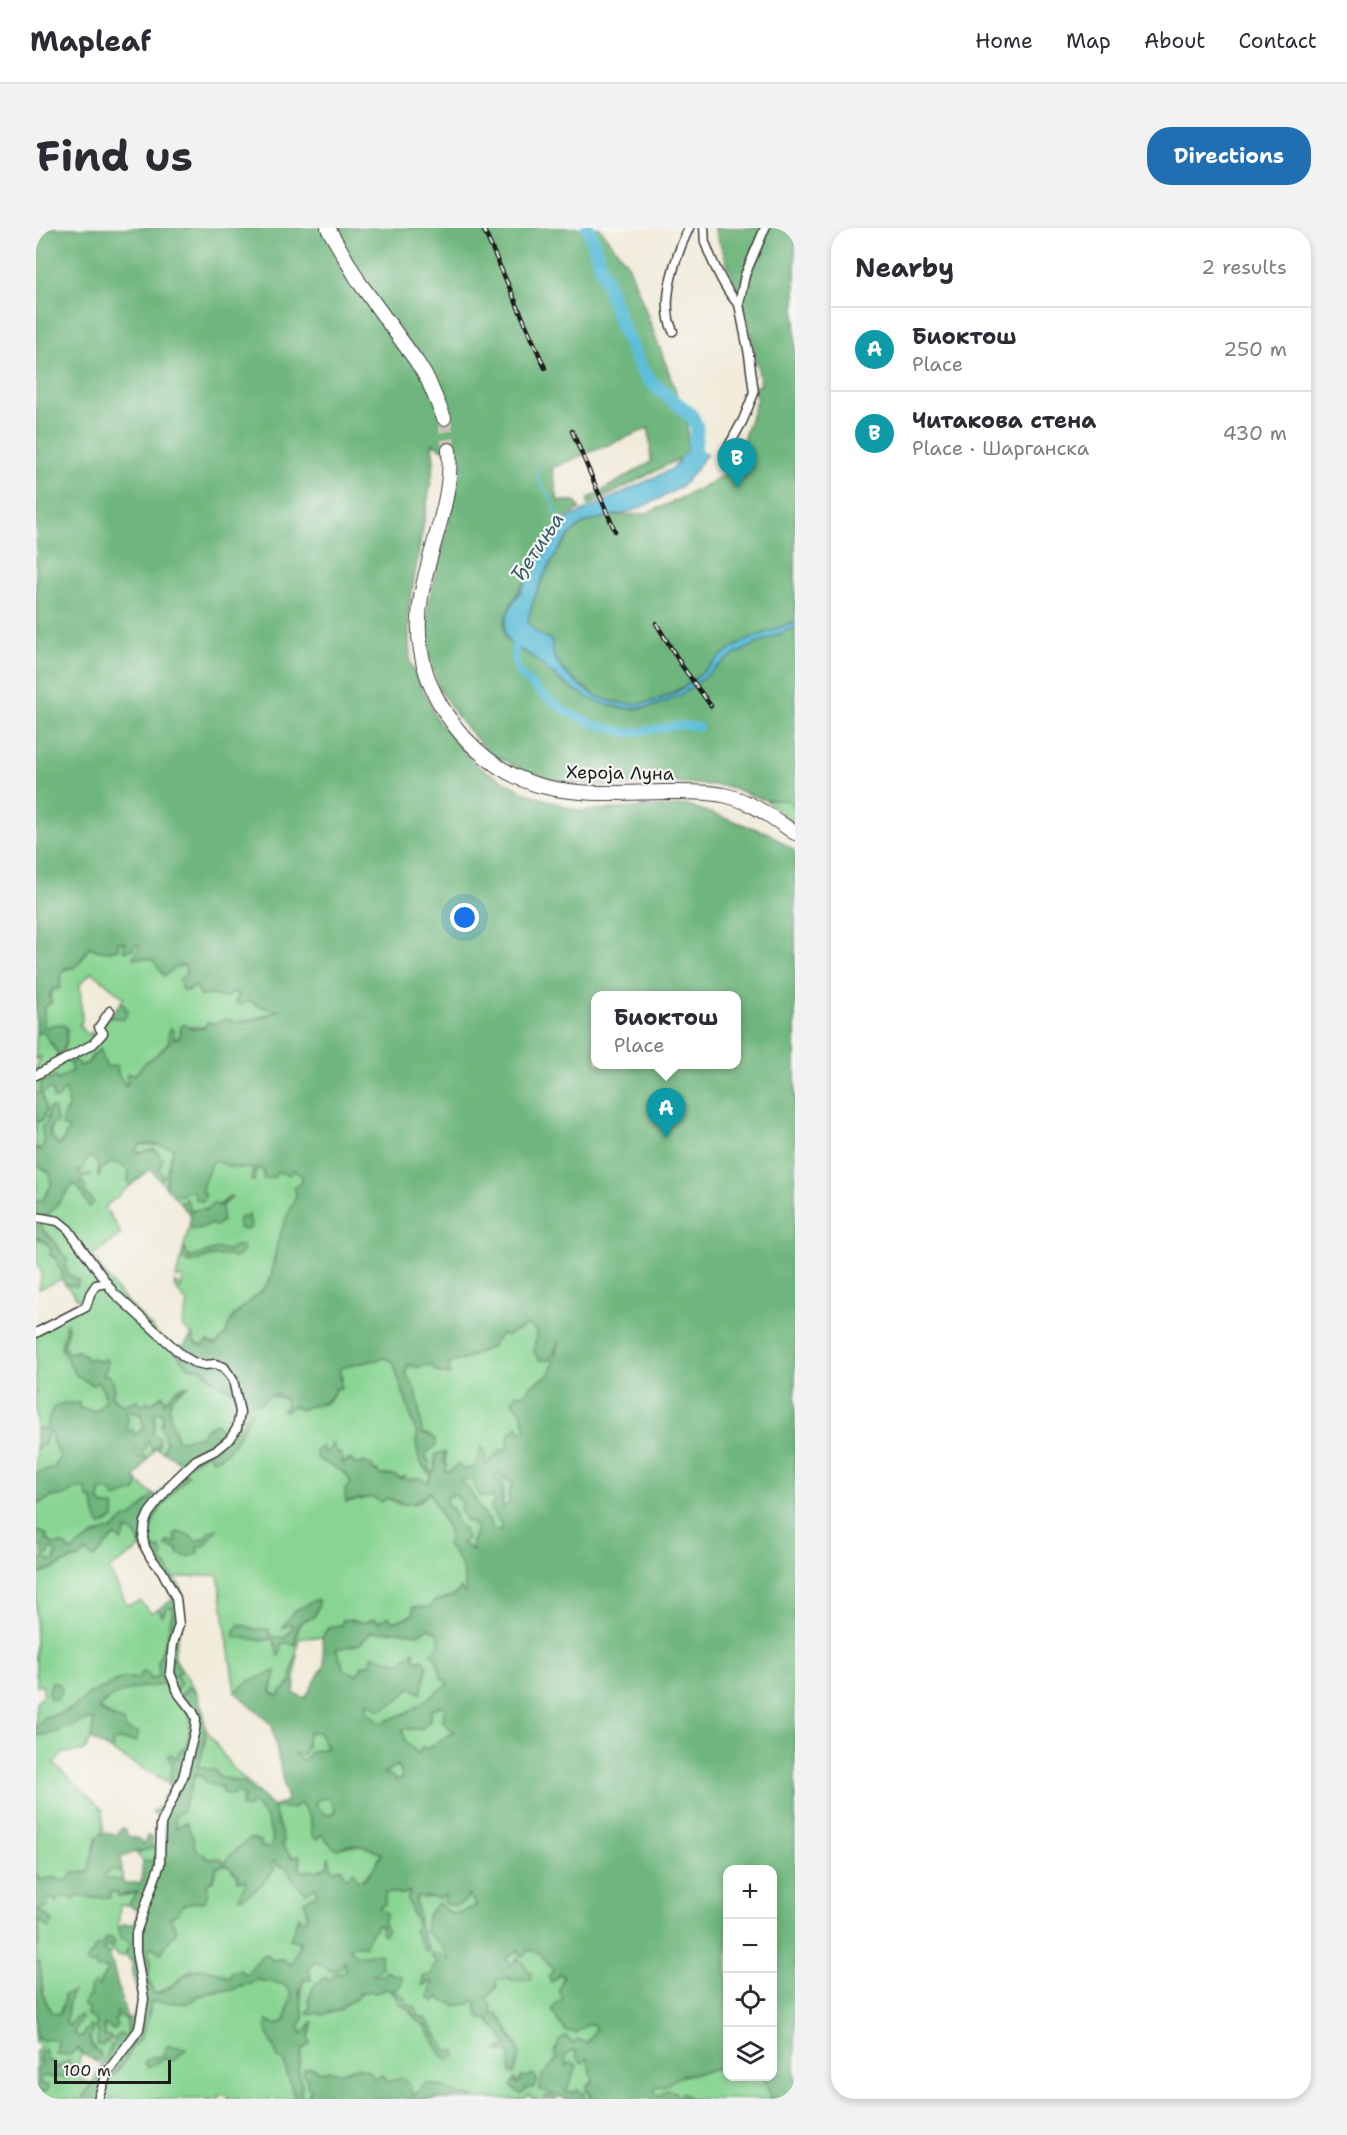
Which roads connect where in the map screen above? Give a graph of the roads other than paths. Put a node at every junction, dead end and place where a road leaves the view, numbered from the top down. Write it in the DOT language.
graph roads {
  1 [pos="328,228"];
  2 [pos="689,228"];
  3 [pos="704,228"];
  4 [pos="765,228"];
  5 [pos="739,304"];
  6 [pos="673,331"];
  7 [pos="444,418"];
  8 [pos="448,450"];
  9 [pos="725,453"];
  10 [pos="795,833"];
  11 [pos="110,1011"];
  12 [pos="36,1075"];
  13 [pos="36,1217"];
  14 [pos="107,1283"];
  15 [pos="36,1333"];
  16 [pos="98,2099"];
  1 -- 7 [label="main road"];
  2 -- 6 [label="street"];
  3 -- 5 [label="street"];
  4 -- 5 [label="street"];
  5 -- 9 [label="street"];
  8 -- 10 [label="main road, Хероја Луна"];
  11 -- 12 [label="street"];
  13 -- 14 [label="street"];
  14 -- 15 [label="street"];
  14 -- 16 [label="street"];
}
